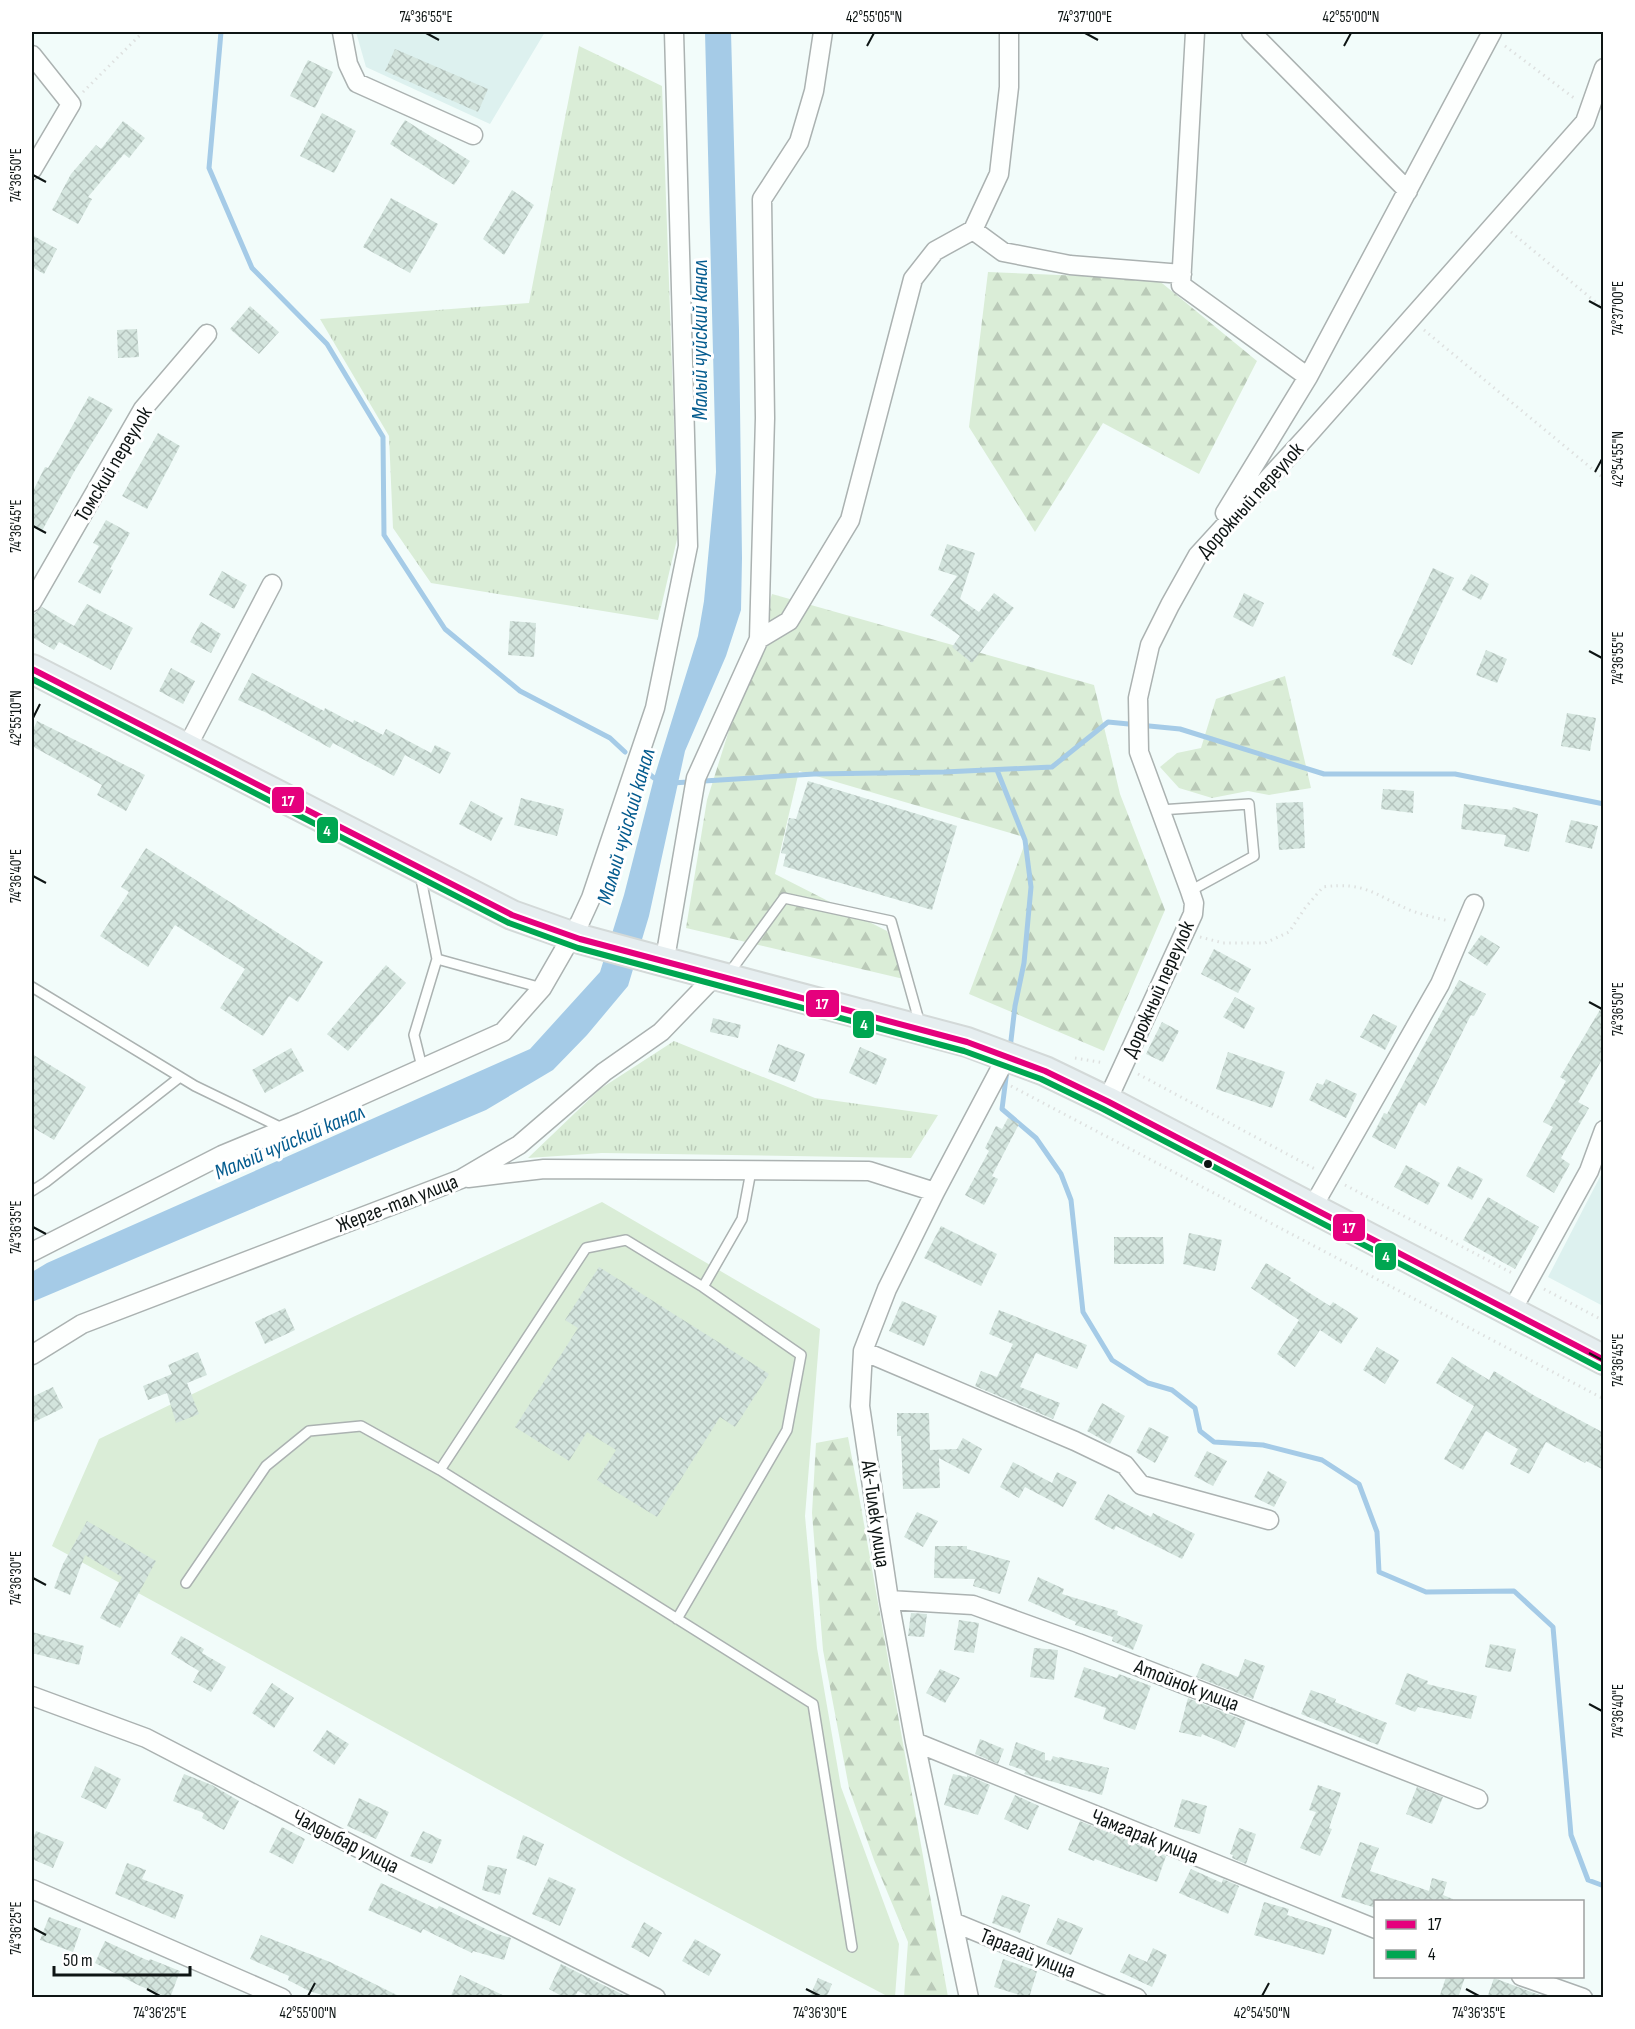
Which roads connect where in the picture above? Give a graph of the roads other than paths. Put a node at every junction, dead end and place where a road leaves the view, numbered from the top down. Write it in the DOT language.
graph roads {
  1 [pos="342,32"];
  2 [pos="674,32"];
  3 [pos="823,32"];
  4 [pos="1009,32"];
  5 [pos="1195,32"];
  6 [pos="1251,32"];
  7 [pos="1485,36"];
  8 [pos="32,55"];
  9 [pos="1604,68"];
  10 [pos="473,135"];
  11 [pos="32,170"];
  12 [pos="1408,191"];
  13 [pos="973,230"];
  14 [pos="1182,274"];
  15 [pos="207,334"];
  16 [pos="1308,377"];
  17 [pos="1198,555"];
  18 [pos="272,584"];
  19 [pos="32,602"];
  20 [pos="759,639"];
  21 [pos="32,669"];
  22 [pos="186,749"];
  23 [pos="1160,810"];
  24 [pos="418,868"];
  25 [pos="1190,891"];
  26 [pos="1474,904"];
  27 [pos="576,937"];
  28 [pos="437,958"];
  29 [pos="658,961"];
  30 [pos="720,976"];
  31 [pos="32,987"];
  32 [pos="542,988"];
  33 [pos="921,1029"];
  34 [pos="422,1067"];
  35 [pos="1001,1067"];
  36 [pos="180,1077"];
  37 [pos="1107,1101"];
  38 [pos="284,1129"];
  39 [pos="1604,1130"];
  40 [pos="751,1171"];
  41 [pos="461,1179"];
  42 [pos="32,1191"];
  43 [pos="935,1192"];
  44 [pos="1312,1208"];
  45 [pos="32,1252"];
  46 [pos="703,1287"];
  47 [pos="1511,1312"];
  48 [pos="863,1351"];
  49 [pos="32,1355"];
  50 [pos="1604,1360"];
  51 [pos="440,1470"];
  52 [pos="1269,1520"];
  53 [pos="186,1583"];
  54 [pos="889,1600"];
  55 [pos="677,1619"];
  56 [pos="32,1696"];
  57 [pos="915,1742"];
  58 [pos="1478,1799"];
  59 [pos="32,1889"];
  60 [pos="953,1922"];
  61 [pos="1374,1928"];
  62 [pos="852,1947"];
  63 [pos="1524,1978"];
  64 [pos="282,1998"];
  65 [pos="656,1998"];
  66 [pos="969,1998"];
  67 [pos="1137,1998"];
  68 [pos="1583,1998"];
  1 -- 10 [label="street"];
  2 -- 27 [label="street"];
  3 -- 20 [label="street"];
  4 -- 13 [label="street"];
  5 -- 14 [label="street"];
  6 -- 12 [label="street"];
  7 -- 12 [label="street"];
  8 -- 11 [label="street"];
  9 -- 17 [label="street, Дорожный переулок"];
  12 -- 16 [label="street"];
  13 -- 14 [label="street"];
  13 -- 20 [label="street"];
  14 -- 16 [label="street"];
  15 -- 19 [label="street, Томский переулок"];
  16 -- 17 [label="street"];
  17 -- 23 [label="street, Дорожный переулок"];
  18 -- 22 [label="street"];
  20 -- 29 [label="street"];
  21 -- 22 [label="main road"];
  22 -- 24 [label="main road"];
  23 -- 25 [label="street, Дорожный переулок"];
  23 -- 25 [label="lane"];
  24 -- 27 [label="main road"];
  24 -- 28 [label="lane"];
  25 -- 37 [label="street, Дорожный переулок"];
  26 -- 44 [label="street"];
  27 -- 29 [label="main road"];
  27 -- 32 [label="street"];
  28 -- 32 [label="lane"];
  28 -- 34 [label="lane"];
  29 -- 30 [label="main road"];
  30 -- 33 [label="main road"];
  30 -- 33 [label="lane"];
  30 -- 41 [label="street, Жерге-тал улица"];
  31 -- 36 [label="lane"];
  32 -- 34 [label="street"];
  33 -- 35 [label="main road"];
  34 -- 38 [label="street"];
  35 -- 37 [label="main road"];
  35 -- 43 [label="street, Ак-Тилек улица"];
  36 -- 38 [label="lane"];
  36 -- 42 [label="lane"];
  37 -- 44 [label="main road"];
  38 -- 45 [label="street"];
  39 -- 47 [label="street"];
  40 -- 41 [label="street"];
  40 -- 43 [label="street"];
  40 -- 46 [label="lane"];
  41 -- 49 [label="street, Жерге-тал улица"];
  43 -- 48 [label="street, Ак-Тилек улица"];
  44 -- 47 [label="main road"];
  46 -- 51 [label="lane"];
  46 -- 55 [label="lane"];
  47 -- 50 [label="main road"];
  48 -- 52 [label="street"];
  48 -- 54 [label="street, Ак-Тилек улица"];
  51 -- 53 [label="lane"];
  51 -- 55 [label="lane"];
  54 -- 57 [label="street, Ак-Тилек улица"];
  54 -- 58 [label="street, Атойнок улица"];
  55 -- 62 [label="lane"];
  56 -- 65 [label="street, Чалдыбар улица"];
  57 -- 60 [label="street, Ак-Тилек улица"];
  57 -- 61 [label="street, Чамгарак улица"];
  59 -- 64 [label="street"];
  60 -- 66 [label="street, Ак-Тилек улица"];
  60 -- 67 [label="street, Тарагай улица"];
  63 -- 68 [label="street"];
}
